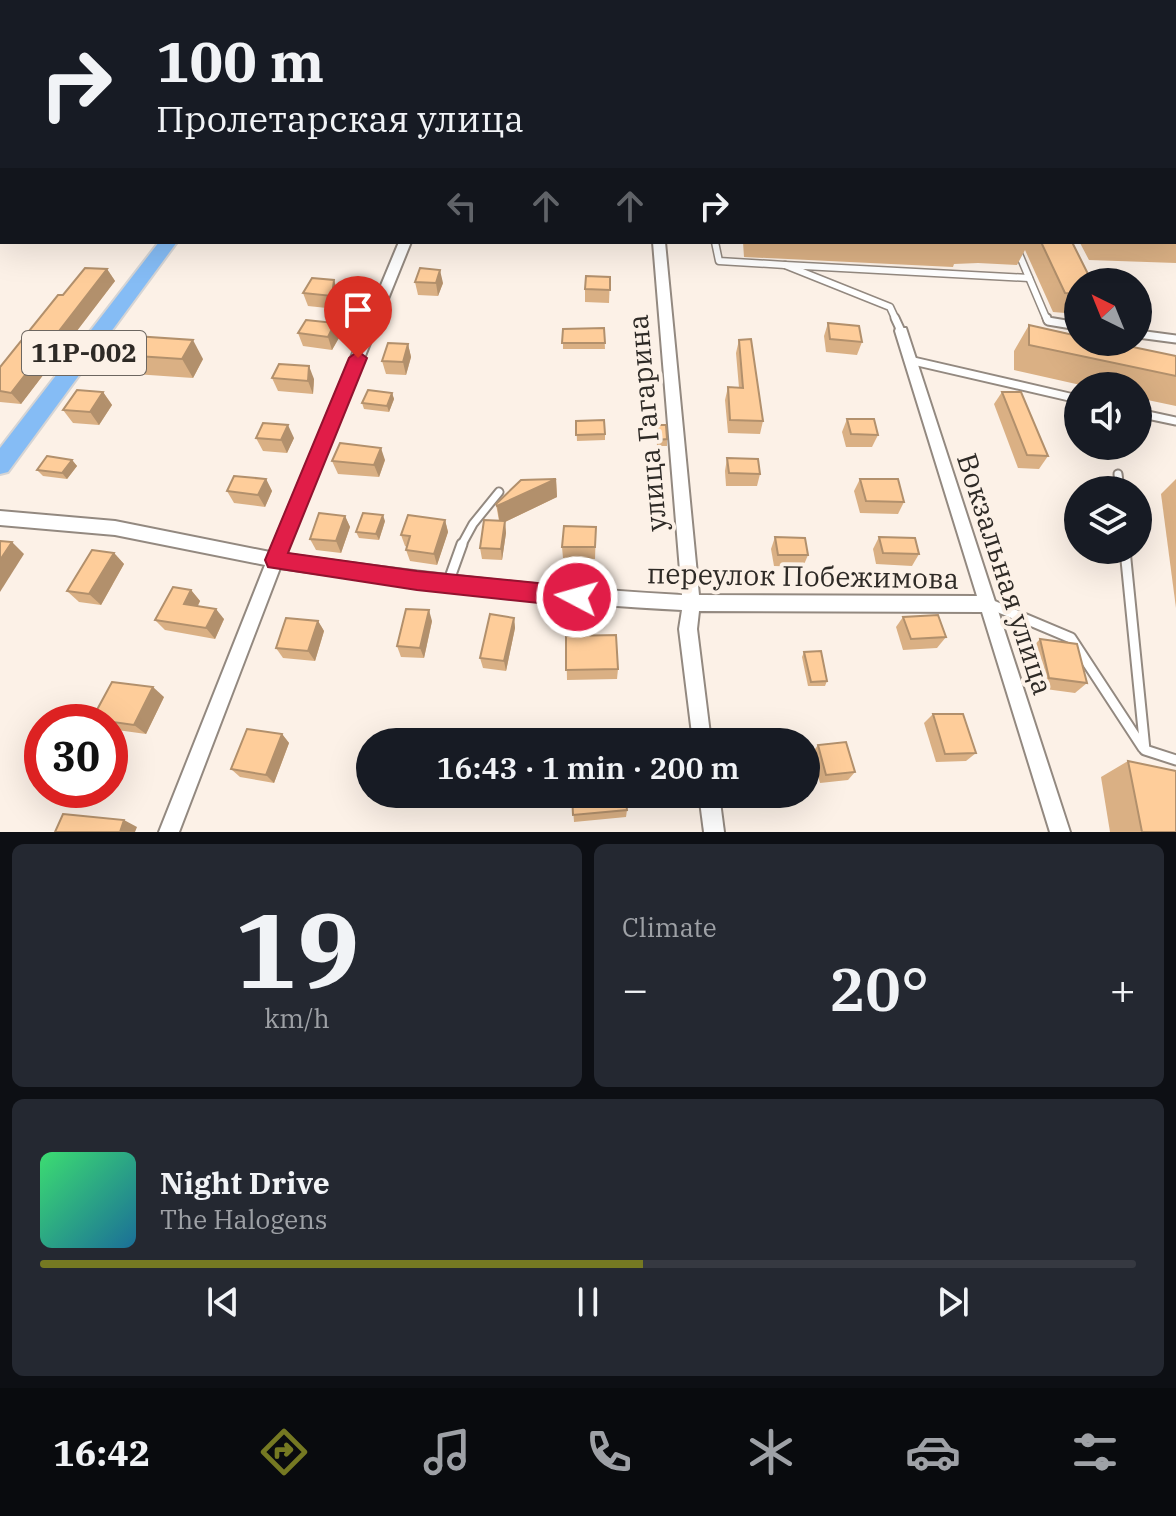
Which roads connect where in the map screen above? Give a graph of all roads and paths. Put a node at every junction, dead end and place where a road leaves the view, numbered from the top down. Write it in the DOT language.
graph roads {
  1 [pos="166,244"];
  2 [pos="404,244"];
  3 [pos="659,244"];
  4 [pos="715,244"];
  5 [pos="1015,244"];
  6 [pos="785,265"];
  7 [pos="1029,278"];
  8 [pos="1064,324"];
  9 [pos="901,331"];
  10 [pos="1152,336"];
  11 [pos="1176,339"];
  12 [pos="908,359"];
  13 [pos="1064,396"];
  14 [pos="1152,416"];
  15 [pos="1176,421"];
  16 [pos="0,465"];
  17 [pos="499,492"];
  18 [pos="0,518"];
  19 [pos="275,560"];
  20 [pos="1126,564"];
  21 [pos="448,583"];
  22 [pos="691,603"];
  23 [pos="989,604"];
  24 [pos="700,728"];
  25 [pos="1145,750"];
  26 [pos="1176,760"];
  27 [pos="711,808"];
  28 [pos="169,832"];
  29 [pos="714,832"];
  30 [pos="1060,832"];
  1 -- 16 [label="main road, 11Р-002"];
  2 -- 19 [label="street"];
  3 -- 22 [label="street, улица Гагарина"];
  4 -- 6 [label="lane"];
  5 -- 7 [label="lane"];
  6 -- 7 [label="lane"];
  6 -- 9 [label="lane"];
  7 -- 8 [label="lane"];
  9 -- 12 [label="street, Вокзальная улица"];
  10 -- 11 [label="lane"];
  12 -- 13 [label="lane"];
  12 -- 23 [label="street, Вокзальная улица"];
  14 -- 15 [label="lane"];
  17 -- 21 [label="lane"];
  18 -- 19 [label="street, переулок Побежимова"];
  19 -- 21 [label="street, переулок Побежимова"];
  19 -- 28 [label="street"];
  20 -- 25 [label="lane"];
  21 -- 22 [label="street, переулок Побежимова"];
  22 -- 23 [label="street, переулок Побежимова"];
  22 -- 24 [label="street, улица Гагарина"];
  23 -- 25 [label="lane"];
  23 -- 30 [label="street, Вокзальная улица"];
  25 -- 26 [label="lane"];
  27 -- 29 [label="street"];
}
